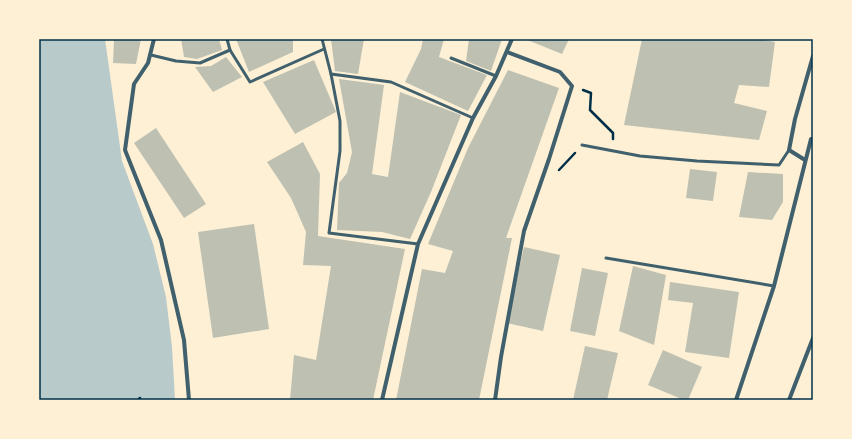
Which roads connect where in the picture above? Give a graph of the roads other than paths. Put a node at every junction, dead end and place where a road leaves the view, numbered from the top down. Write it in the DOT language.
graph roads {
  1 [pos="154,39"];
  2 [pos="227,39"];
  3 [pos="322,39"];
  4 [pos="512,39"];
  5 [pos="324,49"];
  6 [pos="230,50"];
  7 [pos="507,52"];
  8 [pos="151,56"];
  9 [pos="813,56"];
  10 [pos="451,58"];
  11 [pos="331,74"];
  12 [pos="496,76"];
  13 [pos="473,118"];
  14 [pos="811,139"];
  15 [pos="582,145"];
  16 [pos="790,150"];
  17 [pos="804,160"];
  18 [pos="418,244"];
  19 [pos="606,258"];
  20 [pos="774,286"];
  21 [pos="813,338"];
  22 [pos="189,400"];
  23 [pos="382,400"];
  24 [pos="495,400"];
  25 [pos="736,400"];
  26 [pos="789,400"];
  1 -- 8 [label="street"];
  2 -- 6 [label="lane"];
  3 -- 5 [label="lane"];
  4 -- 7 [label="street"];
  5 -- 6 [label="lane"];
  5 -- 11 [label="lane"];
  6 -- 8 [label="lane"];
  7 -- 12 [label="street"];
  7 -- 24 [label="street"];
  8 -- 22 [label="street"];
  9 -- 16 [label="street"];
  10 -- 12 [label="lane"];
  11 -- 13 [label="lane"];
  11 -- 18 [label="lane"];
  12 -- 13 [label="street"];
  13 -- 18 [label="street"];
  14 -- 17 [label="street"];
  15 -- 16 [label="lane"];
  16 -- 17 [label="street"];
  17 -- 20 [label="street"];
  18 -- 23 [label="street"];
  19 -- 20 [label="lane"];
  20 -- 25 [label="street"];
  21 -- 26 [label="street"];
}
